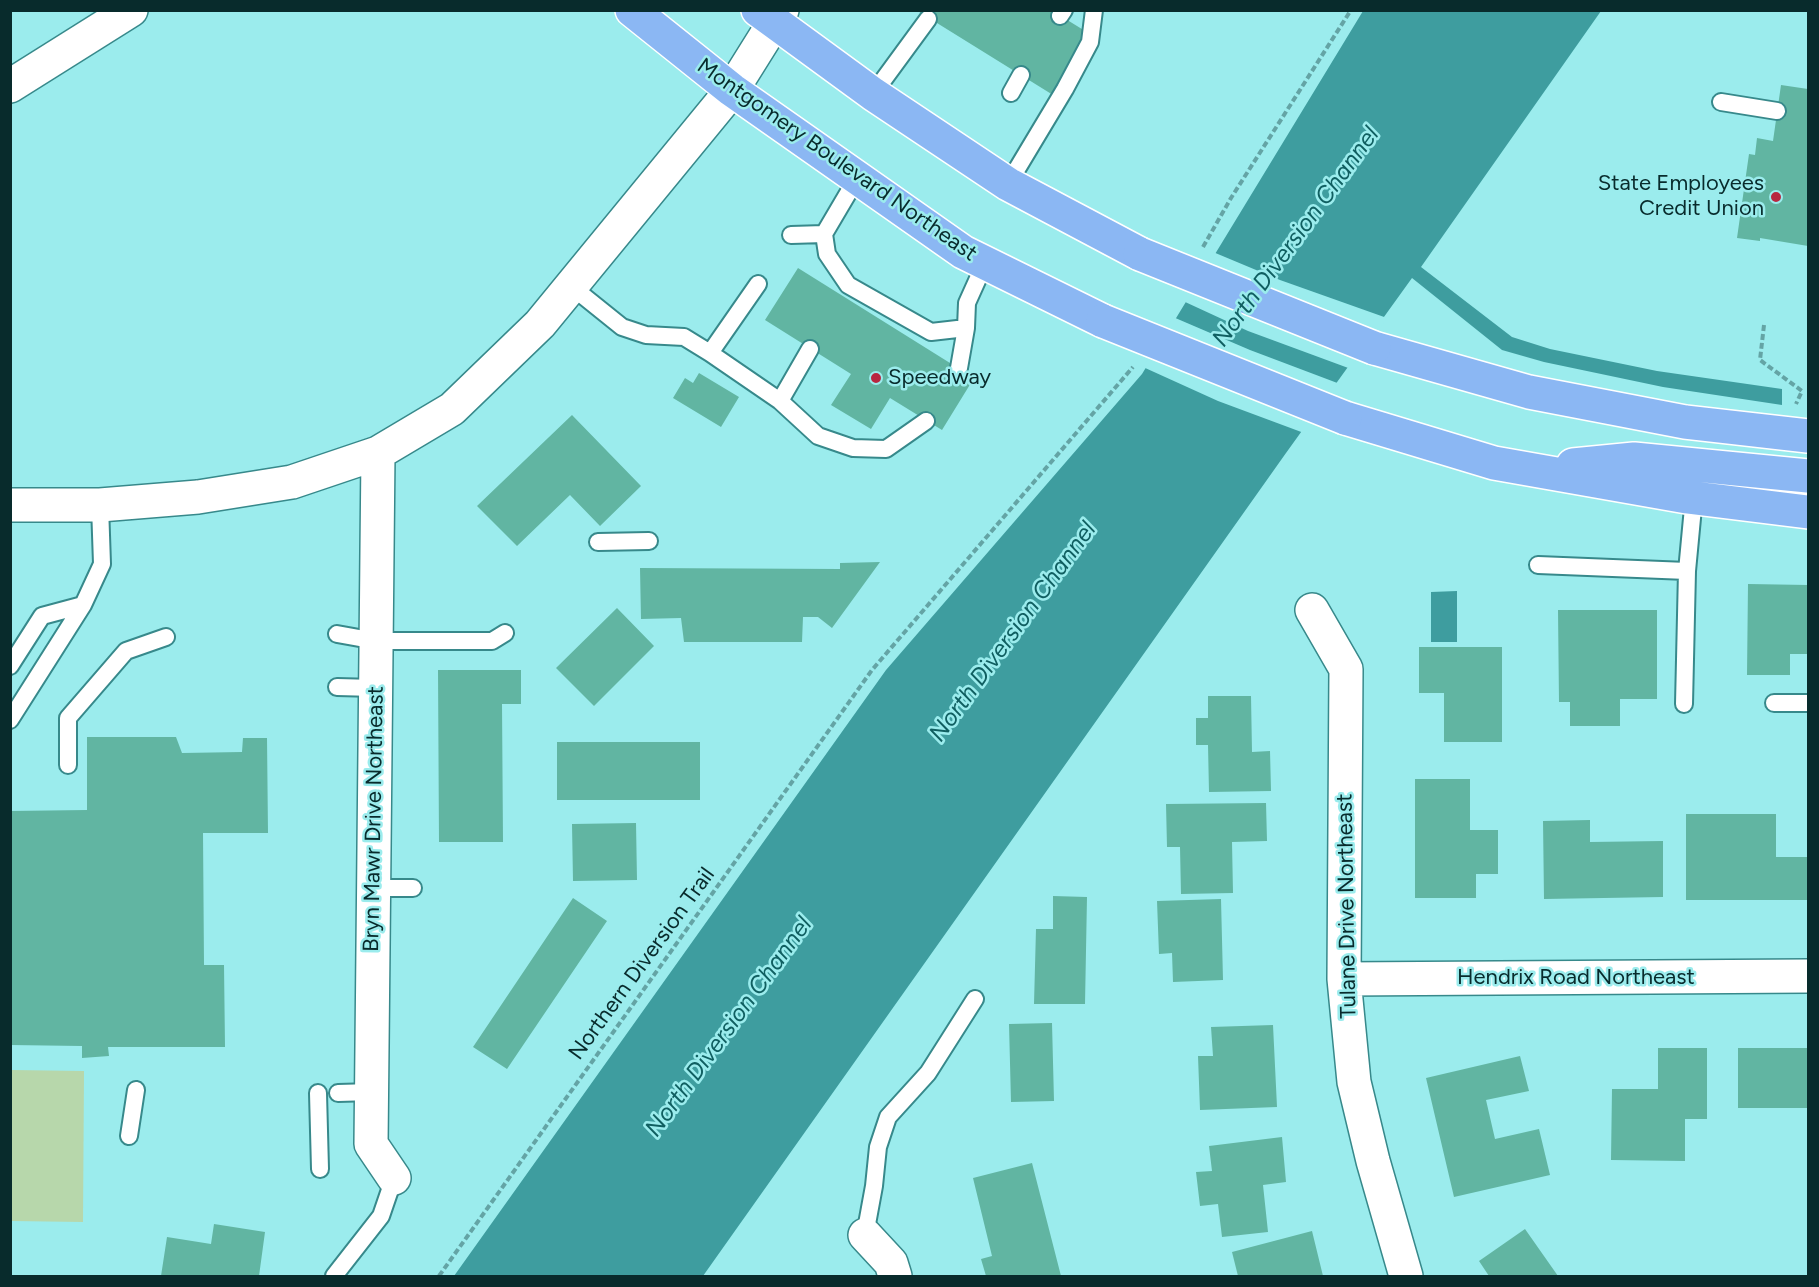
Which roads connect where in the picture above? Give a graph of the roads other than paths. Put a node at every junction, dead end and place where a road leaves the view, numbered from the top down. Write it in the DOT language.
graph roads {
  1 [pos="131,10"];
  2 [pos="632,10"];
  3 [pos="1094,10"];
  4 [pos="771,15"];
  5 [pos="928,19"];
  6 [pos="1021,75"];
  7 [pos="10,86"];
  8 [pos="732,90"];
  9 [pos="1011,93"];
  10 [pos="873,94"];
  11 [pos="1721,102"];
  12 [pos="1777,111"];
  13 [pos="856,178"];
  14 [pos="1008,184"];
  15 [pos="824,234"];
  16 [pos="791,235"];
  17 [pos="985,263"];
  18 [pos="758,284"];
  19 [pos="571,286"];
  20 [pos="966,328"];
  21 [pos="810,349"];
  22 [pos="710,353"];
  23 [pos="959,368"];
  24 [pos="780,401"];
  25 [pos="926,421"];
  26 [pos="1801,423"];
  27 [pos="378,453"];
  28 [pos="1523,468"];
  29 [pos="1809,476"];
  30 [pos="1694,497"];
  31 [pos="10,505"];
  32 [pos="100,505"];
  33 [pos="1809,512"];
  34 [pos="649,541"];
  35 [pos="598,542"];
  36 [pos="1538,565"];
  37 [pos="1686,571"];
  38 [pos="83,605"];
  39 [pos="1312,610"];
  40 [pos="505,633"];
  41 [pos="337,634"];
  42 [pos="166,637"];
  43 [pos="376,641"];
  44 [pos="10,666"];
  45 [pos="337,687"];
  46 [pos="375,688"];
  47 [pos="1774,703"];
  48 [pos="1809,703"];
  49 [pos="1684,704"];
  50 [pos="10,720"];
  51 [pos="69,765"];
  52 [pos="374,888"];
  53 [pos="413,888"];
  54 [pos="1809,976"];
  55 [pos="1344,979"];
  56 [pos="975,999"];
  57 [pos="136,1090"];
  58 [pos="372,1092"];
  59 [pos="318,1094"];
  60 [pos="338,1094"];
  61 [pos="129,1136"];
  62 [pos="320,1169"];
  63 [pos="394,1178"];
  64 [pos="865,1235"];
  65 [pos="334,1276"];
  66 [pos="895,1276"];
  67 [pos="1407,1276"];
  1 -- 7 [label="street"];
  2 -- 8 [label="main road, Montgomery Boulevard Northeast"];
  3 -- 14 [label="lane"];
  4 -- 8 [label="street"];
  4 -- 10 [label="main road"];
  5 -- 10 [label="lane"];
  6 -- 9 [label="lane"];
  8 -- 13 [label="main road, Montgomery Boulevard Northeast"];
  8 -- 19 [label="street"];
  10 -- 14 [label="main road"];
  11 -- 12 [label="lane"];
  13 -- 15 [label="lane"];
  13 -- 17 [label="main road, Montgomery Boulevard Northeast"];
  14 -- 26 [label="main road, bridge"];
  15 -- 16 [label="lane"];
  15 -- 20 [label="lane"];
  17 -- 20 [label="lane"];
  17 -- 28 [label="main road, Montgomery Boulevard Northeast, bridge"];
  18 -- 22 [label="lane"];
  19 -- 22 [label="lane"];
  19 -- 27 [label="street"];
  20 -- 23 [label="lane"];
  21 -- 24 [label="lane"];
  22 -- 24 [label="lane"];
  24 -- 25 [label="lane"];
  27 -- 32 [label="street"];
  27 -- 43 [label="street, Bryn Mawr Drive Northeast"];
  28 -- 29 [label="main road"];
  28 -- 30 [label="main road, Montgomery Boulevard Northeast"];
  30 -- 33 [label="main road, Montgomery Boulevard Northeast"];
  30 -- 37 [label="lane"];
  31 -- 32 [label="street"];
  32 -- 38 [label="lane"];
  34 -- 35 [label="lane"];
  36 -- 37 [label="lane"];
  37 -- 49 [label="lane"];
  38 -- 44 [label="lane"];
  38 -- 50 [label="lane"];
  39 -- 55 [label="street, Tulane Drive Northeast"];
  40 -- 43 [label="lane"];
  41 -- 43 [label="lane"];
  42 -- 51 [label="lane"];
  43 -- 46 [label="street, Bryn Mawr Drive Northeast"];
  45 -- 46 [label="lane"];
  46 -- 52 [label="street, Bryn Mawr Drive Northeast"];
  47 -- 48 [label="lane"];
  52 -- 53 [label="lane"];
  52 -- 58 [label="street, Bryn Mawr Drive Northeast"];
  54 -- 55 [label="street, Hendrix Road Northeast"];
  55 -- 67 [label="street, Tulane Drive Northeast"];
  56 -- 64 [label="lane"];
  57 -- 61 [label="lane"];
  58 -- 60 [label="lane"];
  58 -- 63 [label="street, Bryn Mawr Drive Northeast"];
  59 -- 62 [label="lane"];
  63 -- 65 [label="lane"];
  64 -- 66 [label="street"];
}
